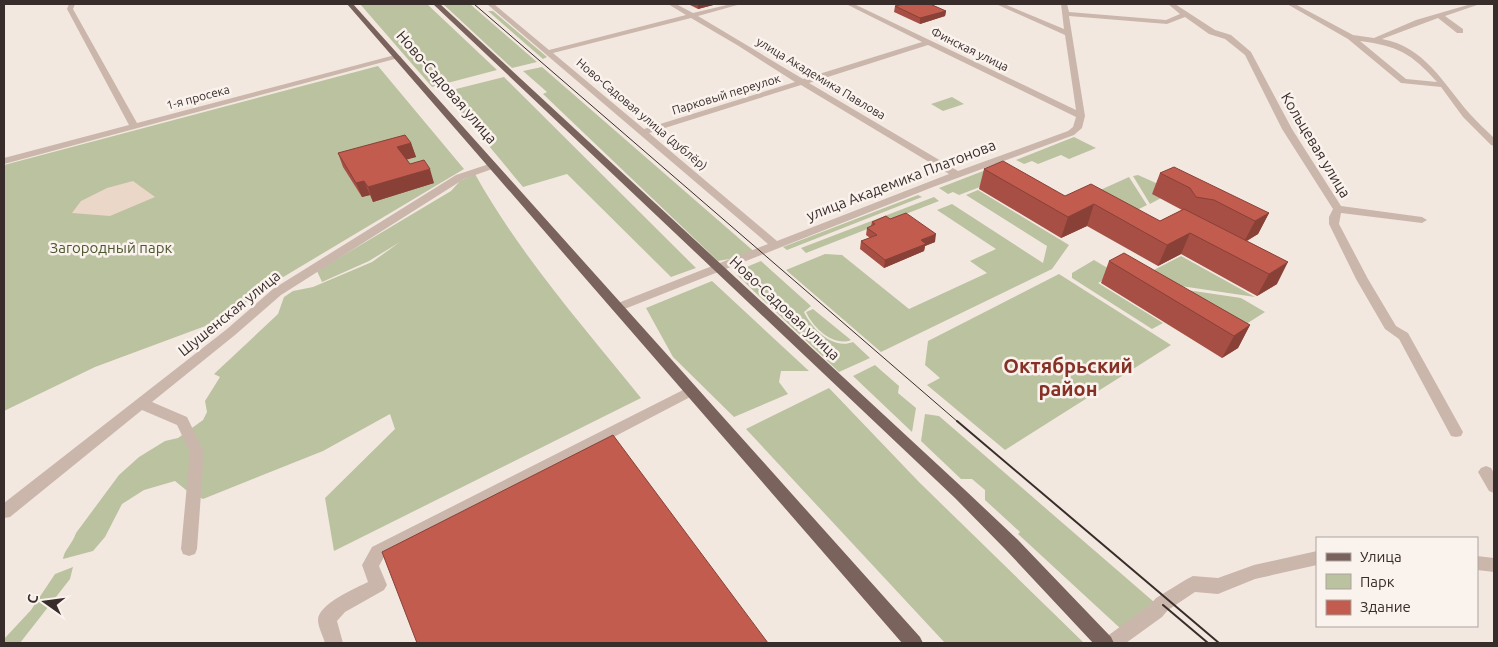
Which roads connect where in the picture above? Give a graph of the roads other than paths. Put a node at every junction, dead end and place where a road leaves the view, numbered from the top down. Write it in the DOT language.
graph roads {
  1 [pos="72,4"];
  2 [pos="350,4"];
  3 [pos="436,4"];
  4 [pos="490,4"];
  5 [pos="671,4"];
  6 [pos="738,4"];
  7 [pos="850,4"];
  8 [pos="999,4"];
  9 [pos="1064,4"];
  10 [pos="1171,4"];
  11 [pos="1290,4"];
  12 [pos="1477,4"];
  13 [pos="1066,14"];
  14 [pos="691,16"];
  15 [pos="1440,16"];
  16 [pos="1183,20"];
  17 [pos="1168,22"];
  18 [pos="1190,27"];
  19 [pos="1208,30"];
  20 [pos="1460,31"];
  21 [pos="1069,34"];
  22 [pos="1351,37"];
  23 [pos="1377,40"];
  24 [pos="930,42"];
  25 [pos="549,52"];
  26 [pos="398,57"];
  27 [pos="805,83"];
  28 [pos="1444,85"];
  29 [pos="1081,116"];
  30 [pos="134,126"];
  31 [pos="644,132"];
  32 [pos="1494,143"];
  33 [pos="4,150"];
  34 [pos="5,161"];
  35 [pos="492,166"];
  36 [pos="957,175"];
  37 [pos="1338,209"];
  38 [pos="1422,220"];
  39 [pos="777,246"];
  40 [pos="718,270"];
  41 [pos="617,308"];
  42 [pos="691,391"];
  43 [pos="142,404"];
  44 [pos="1456,432"];
  45 [pos="1486,472"];
  46 [pos="1494,487"];
  47 [pos="4,512"];
  48 [pos="189,549"];
  49 [pos="1316,558"];
  50 [pos="1478,563"];
  51 [pos="1494,565"];
  52 [pos="334,643"];
  53 [pos="914,643"];
  54 [pos="1105,643"];
  55 [pos="1112,643"];
  1 -- 30 [label="street"];
  2 -- 26 [label="main road, Ново-Садовая улица"];
  3 -- 40 [label="main road, Ново-Садовая улица"];
  4 -- 25 [label="street, Ново-Садовая улица (дублёр)"];
  5 -- 14 [label="street, улица Академика Павлова"];
  6 -- 14 [label="street"];
  7 -- 24 [label="street, Финская улица"];
  8 -- 21 [label="street"];
  9 -- 13 [label="street"];
  10 -- 16 [label="street, Кольцевая улица"];
  11 -- 22 [label="street"];
  12 -- 15 [label="street"];
  13 -- 17 [label="street"];
  13 -- 21 [label="street"];
  14 -- 25 [label="street"];
  14 -- 27 [label="street, улица Академика Павлова"];
  15 -- 20 [label="street"];
  15 -- 23 [label="street"];
  16 -- 17 [label="street"];
  16 -- 17 [label="street"];
  16 -- 19 [label="street, Кольцевая улица"];
  18 -- 19 [label="street"];
  19 -- 37 [label="street, Кольцевая улица"];
  21 -- 29 [label="street"];
  22 -- 23 [label="street"];
  22 -- 28 [label="street"];
  23 -- 28 [label="street"];
  24 -- 27 [label="street, Парковый переулок"];
  24 -- 29 [label="street, Финская улица"];
  25 -- 31 [label="street, Ново-Садовая улица (дублёр)"];
  26 -- 30 [label="street, 1-я просека"];
  26 -- 35 [label="main road, Ново-Садовая улица"];
  27 -- 31 [label="street, Парковый переулок"];
  27 -- 36 [label="street, улица Академика Павлова"];
  28 -- 32 [label="street"];
  29 -- 36 [label="street, улица Академика Платонова"];
  30 -- 34 [label="street, 1-я просека"];
  31 -- 39 [label="street, Ново-Садовая улица (дублёр)"];
  33 -- 34 [label="street"];
  35 -- 41 [label="main road, Ново-Садовая улица"];
  35 -- 43 [label="street, Шушенская улица"];
  36 -- 39 [label="street, улица Академика Платонова"];
  37 -- 38 [label="street"];
  37 -- 44 [label="street, Кольцевая улица"];
  39 -- 40 [label="street, улица Академика Платонова"];
  40 -- 41 [label="street, улица Академика Платонова"];
  40 -- 54 [label="main road, Ново-Садовая улица"];
  41 -- 42 [label="main road, Ново-Садовая улица"];
  42 -- 52 [label="street"];
  42 -- 53 [label="main road, Ново-Садовая улица"];
  43 -- 47 [label="street, Шушенская улица"];
  43 -- 48 [label="street"];
  45 -- 46 [label="street"];
  49 -- 55 [label="street"];
  50 -- 51 [label="street"];
}
